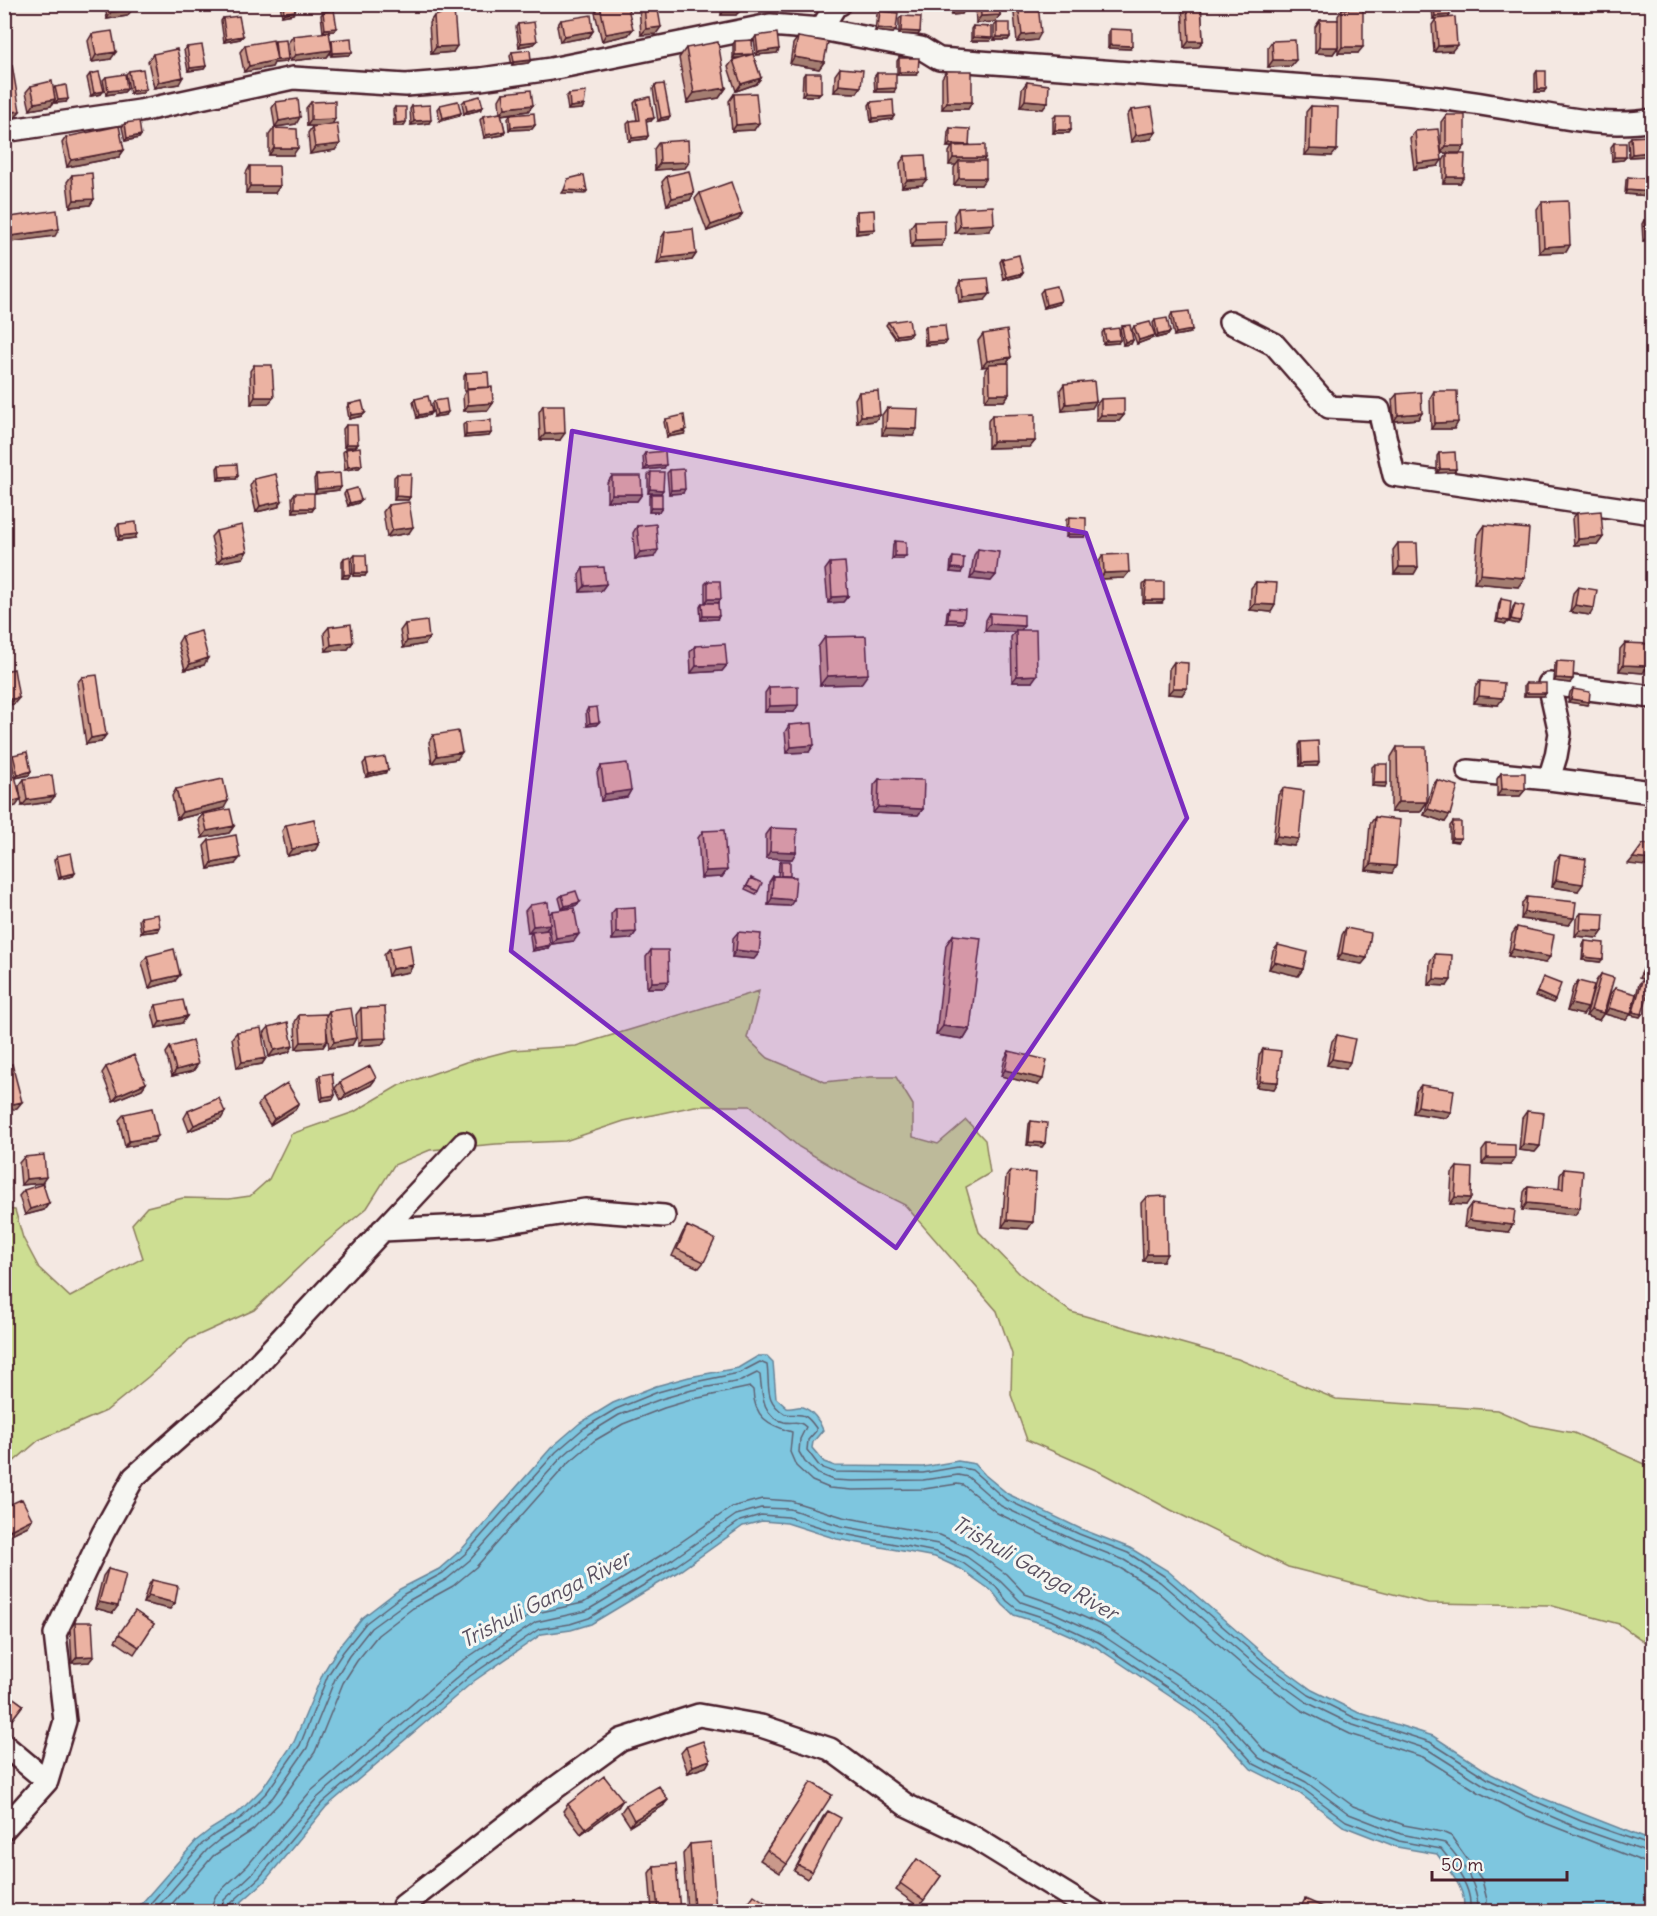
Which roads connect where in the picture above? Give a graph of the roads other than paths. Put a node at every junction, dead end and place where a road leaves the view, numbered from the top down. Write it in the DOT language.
graph roads {
  1 [pos="840,4"];
  2 [pos="821,29"];
  3 [pos="1653,120"];
  4 [pos="4,131"];
  5 [pos="1230,322"];
  6 [pos="1653,513"];
  7 [pos="1653,697"];
  8 [pos="1468,771"];
  9 [pos="1549,779"];
  10 [pos="1653,792"];
  11 [pos="464,1143"];
  12 [pos="664,1216"];
  13 [pos="382,1230"];
  14 [pos="4,1746"];
  15 [pos="47,1781"];
  16 [pos="4,1829"];
  17 [pos="402,1911"];
  18 [pos="1095,1911"];
  1 -- 2 [label="street"];
  2 -- 3 [label="street"];
  2 -- 4 [label="street"];
  5 -- 6 [label="street"];
  7 -- 9 [label="street"];
  8 -- 9 [label="street"];
  9 -- 10 [label="street"];
  11 -- 13 [label="street"];
  12 -- 13 [label="street"];
  13 -- 15 [label="street"];
  14 -- 15 [label="street"];
  15 -- 16 [label="street"];
  17 -- 18 [label="street"];
}
